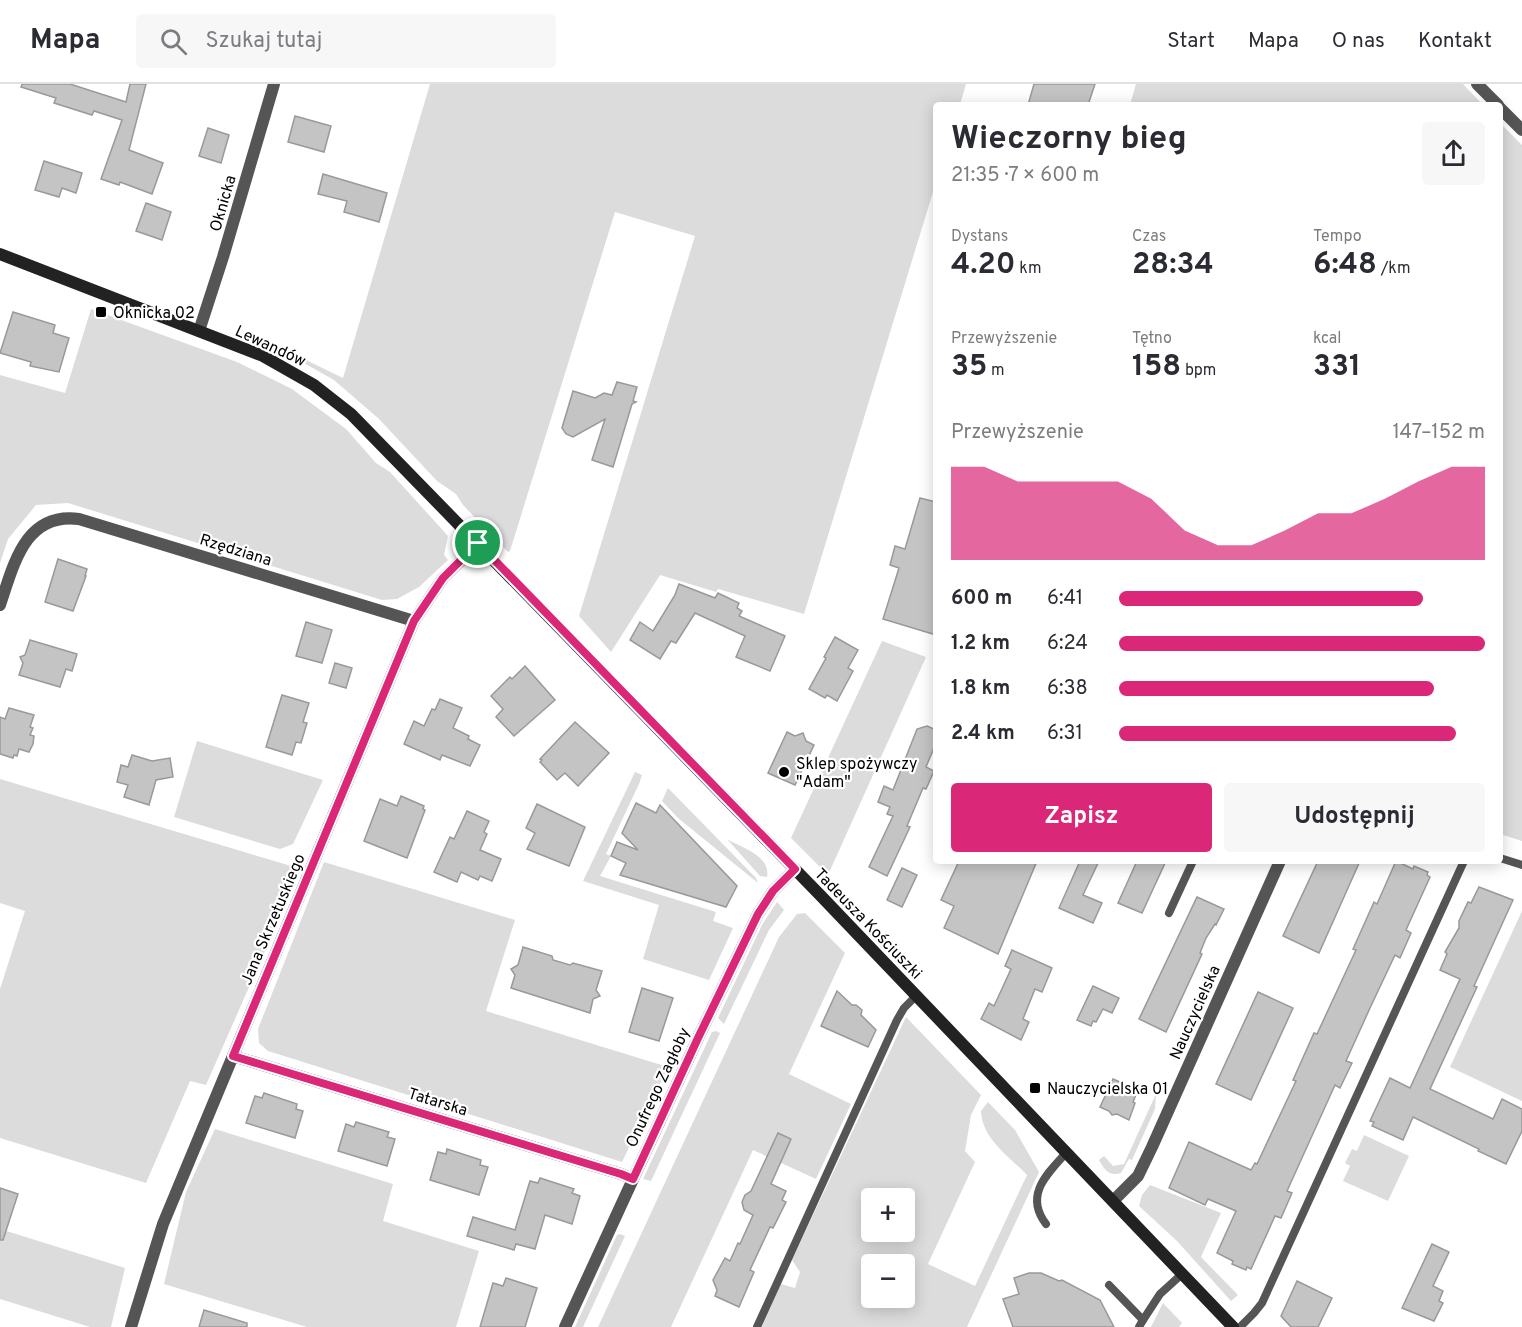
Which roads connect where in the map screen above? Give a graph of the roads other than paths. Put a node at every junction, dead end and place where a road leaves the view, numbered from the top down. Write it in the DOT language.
graph roads {
  1 [pos="274,84"];
  2 [pos="1477,84"];
  3 [pos="1495,102"];
  4 [pos="1503,110"];
  5 [pos="1522,130"];
  6 [pos="0,254"];
  7 [pos="199,331"];
  8 [pos="478,543"];
  9 [pos="0,605"];
  10 [pos="414,621"];
  11 [pos="1503,859"];
  12 [pos="1192,864"];
  13 [pos="1279,864"];
  14 [pos="1463,864"];
  15 [pos="1522,865"];
  16 [pos="795,869"];
  17 [pos="1169,913"];
  18 [pos="916,996"];
  19 [pos="233,1056"];
  20 [pos="1066,1153"];
  21 [pos="633,1179"];
  22 [pos="1113,1201"];
  23 [pos="1046,1224"];
  24 [pos="1182,1274"];
  25 [pos="1109,1285"];
  26 [pos="1141,1324"];
  27 [pos="131,1327"];
  28 [pos="565,1327"];
  29 [pos="757,1327"];
  30 [pos="1233,1327"];
  31 [pos="1240,1327"];
  1 -- 7 [label="street, Oknicka"];
  2 -- 3 [label="street"];
  4 -- 5 [label="street"];
  6 -- 7 [label="street, Lewandów"];
  7 -- 8 [label="street, Lewandów"];
  8 -- 10 [label="street, Jana Skrzetuskiego"];
  8 -- 16 [label="street, Tadeusza Kościuszki"];
  9 -- 10 [label="street, Rzędziana"];
  10 -- 19 [label="street, Jana Skrzetuskiego"];
  11 -- 15 [label="lane"];
  12 -- 17 [label="lane"];
  13 -- 22 [label="street, Nauczycielska"];
  14 -- 31 [label="lane"];
  16 -- 18 [label="street, Tadeusza Kościuszki"];
  16 -- 21 [label="street, Onufrego Zagłoby"];
  18 -- 20 [label="street, Tadeusza Kościuszki"];
  18 -- 29 [label="lane"];
  19 -- 21 [label="street, Tatarska"];
  19 -- 27 [label="street, Jana Skrzetuskiego"];
  20 -- 22 [label="street, Tadeusza Kościuszki"];
  20 -- 23 [label="lane"];
  21 -- 28 [label="street, Onufrego Zagłoby"];
  22 -- 24 [label="street, Tadeusza Kościuszki"];
  24 -- 26 [label="lane"];
  24 -- 30 [label="street, Tadeusza Kościuszki"];
  25 -- 26 [label="lane"];
}
